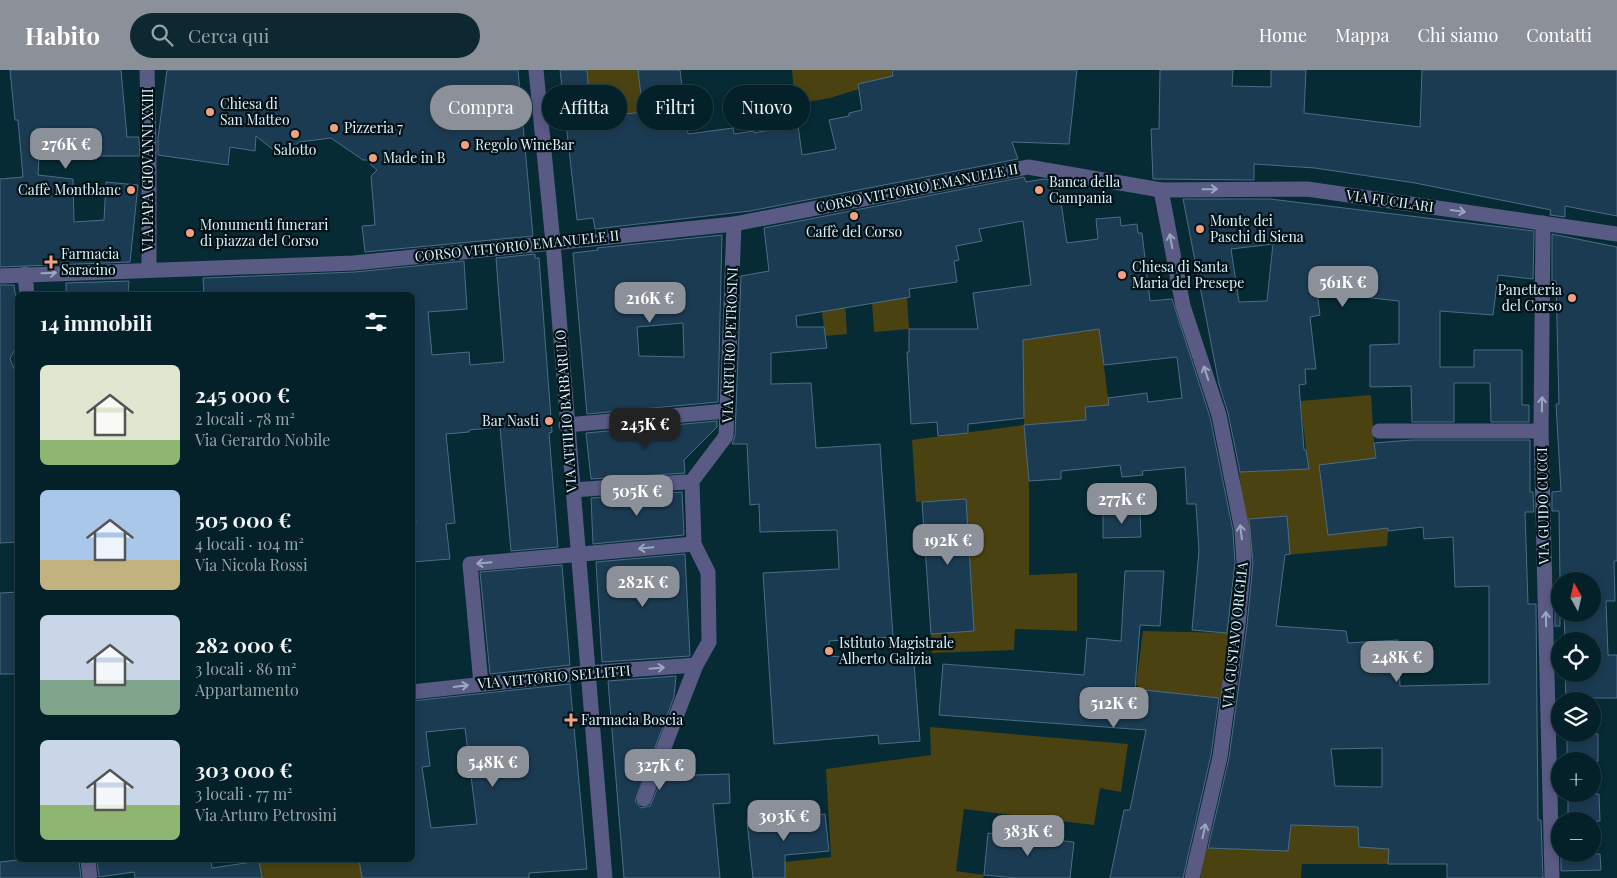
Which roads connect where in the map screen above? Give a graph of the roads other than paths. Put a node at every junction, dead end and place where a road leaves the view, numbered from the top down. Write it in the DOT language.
graph roads {
  1 [pos="147,70"];
  2 [pos="536,70"];
  3 [pos="1028,167"];
  4 [pos="1161,190"];
  5 [pos="1543,223"];
  6 [pos="734,224"];
  7 [pos="1617,234"];
  8 [pos="552,243"];
  9 [pos="148,270"];
  10 [pos="25,274"];
  11 [pos="0,276"];
  12 [pos="27,292"];
  13 [pos="727,411"];
  14 [pos="566,424"];
  15 [pos="1378,431"];
  16 [pos="1541,431"];
  17 [pos="685,482"];
  18 [pos="572,490"];
  19 [pos="694,544"];
  20 [pos="577,555"];
  21 [pos="696,664"];
  22 [pos="586,673"];
  23 [pos="481,684"];
  24 [pos="415,692"];
  25 [pos="644,799"];
  26 [pos="88,862"];
  27 [pos="90,878"];
  28 [pos="605,878"];
  29 [pos="1192,878"];
  30 [pos="1552,878"];
  1 -- 9 [label="street, VIA PAPA GIOVANNI XXIII"];
  2 -- 8 [label="street, VIA ATTILIO BARBARULO"];
  3 -- 4 [label="street, VIA FUCILARI"];
  3 -- 6 [label="street, CORSO VITTORIO EMANUELE II"];
  4 -- 5 [label="street, VIA FUCILARI, one-way"];
  29 -- 4 [label="street, VIA GUSTAVO ORIGLIA, one-way"];
  5 -- 7 [label="street, VIA FUCILARI"];
  16 -- 5 [label="street, VIA GUIDO CUCCI, one-way"];
  6 -- 8 [label="street, CORSO VITTORIO EMANUELE II"];
  6 -- 13 [label="street, VIA ARTURO PETROSINI"];
  8 -- 9 [label="street, CORSO VITTORIO EMANUELE II"];
  8 -- 14 [label="street, VIA ATTILIO BARBARULO"];
  10 -- 9 [label="street, CORSO VITTORIO EMANUELE II, one-way"];
  10 -- 11 [label="street, CORSO VITTORIO EMANUELE II"];
  10 -- 12 [label="street"];
  13 -- 14 [label="street"];
  13 -- 19 [label="street, VIA ARTURO PETROSINI"];
  14 -- 18 [label="street, VIA ATTILIO BARBARULO"];
  15 -- 16 [label="street"];
  30 -- 16 [label="street, VIA GUIDO CUCCI, one-way"];
  17 -- 18 [label="street"];
  18 -- 20 [label="street, VIA ATTILIO BARBARULO"];
  19 -- 20 [label="street, one-way"];
  19 -- 21 [label="street, VIA ARTURO PETROSINI"];
  20 -- 22 [label="street, VIA ATTILIO BARBARULO"];
  20 -- 23 [label="street, one-way"];
  22 -- 21 [label="street, VIA VITTORIO SELLITTI, one-way"];
  21 -- 25 [label="street, VIA ARTURO PETROSINI"];
  22 -- 23 [label="street, VIA VITTORIO SELLITTI"];
  22 -- 28 [label="street, VIA ATTILIO BARBARULO"];
  24 -- 23 [label="street, VIA VITTORIO SELLITTI, one-way"];
  26 -- 27 [label="street"];
}
